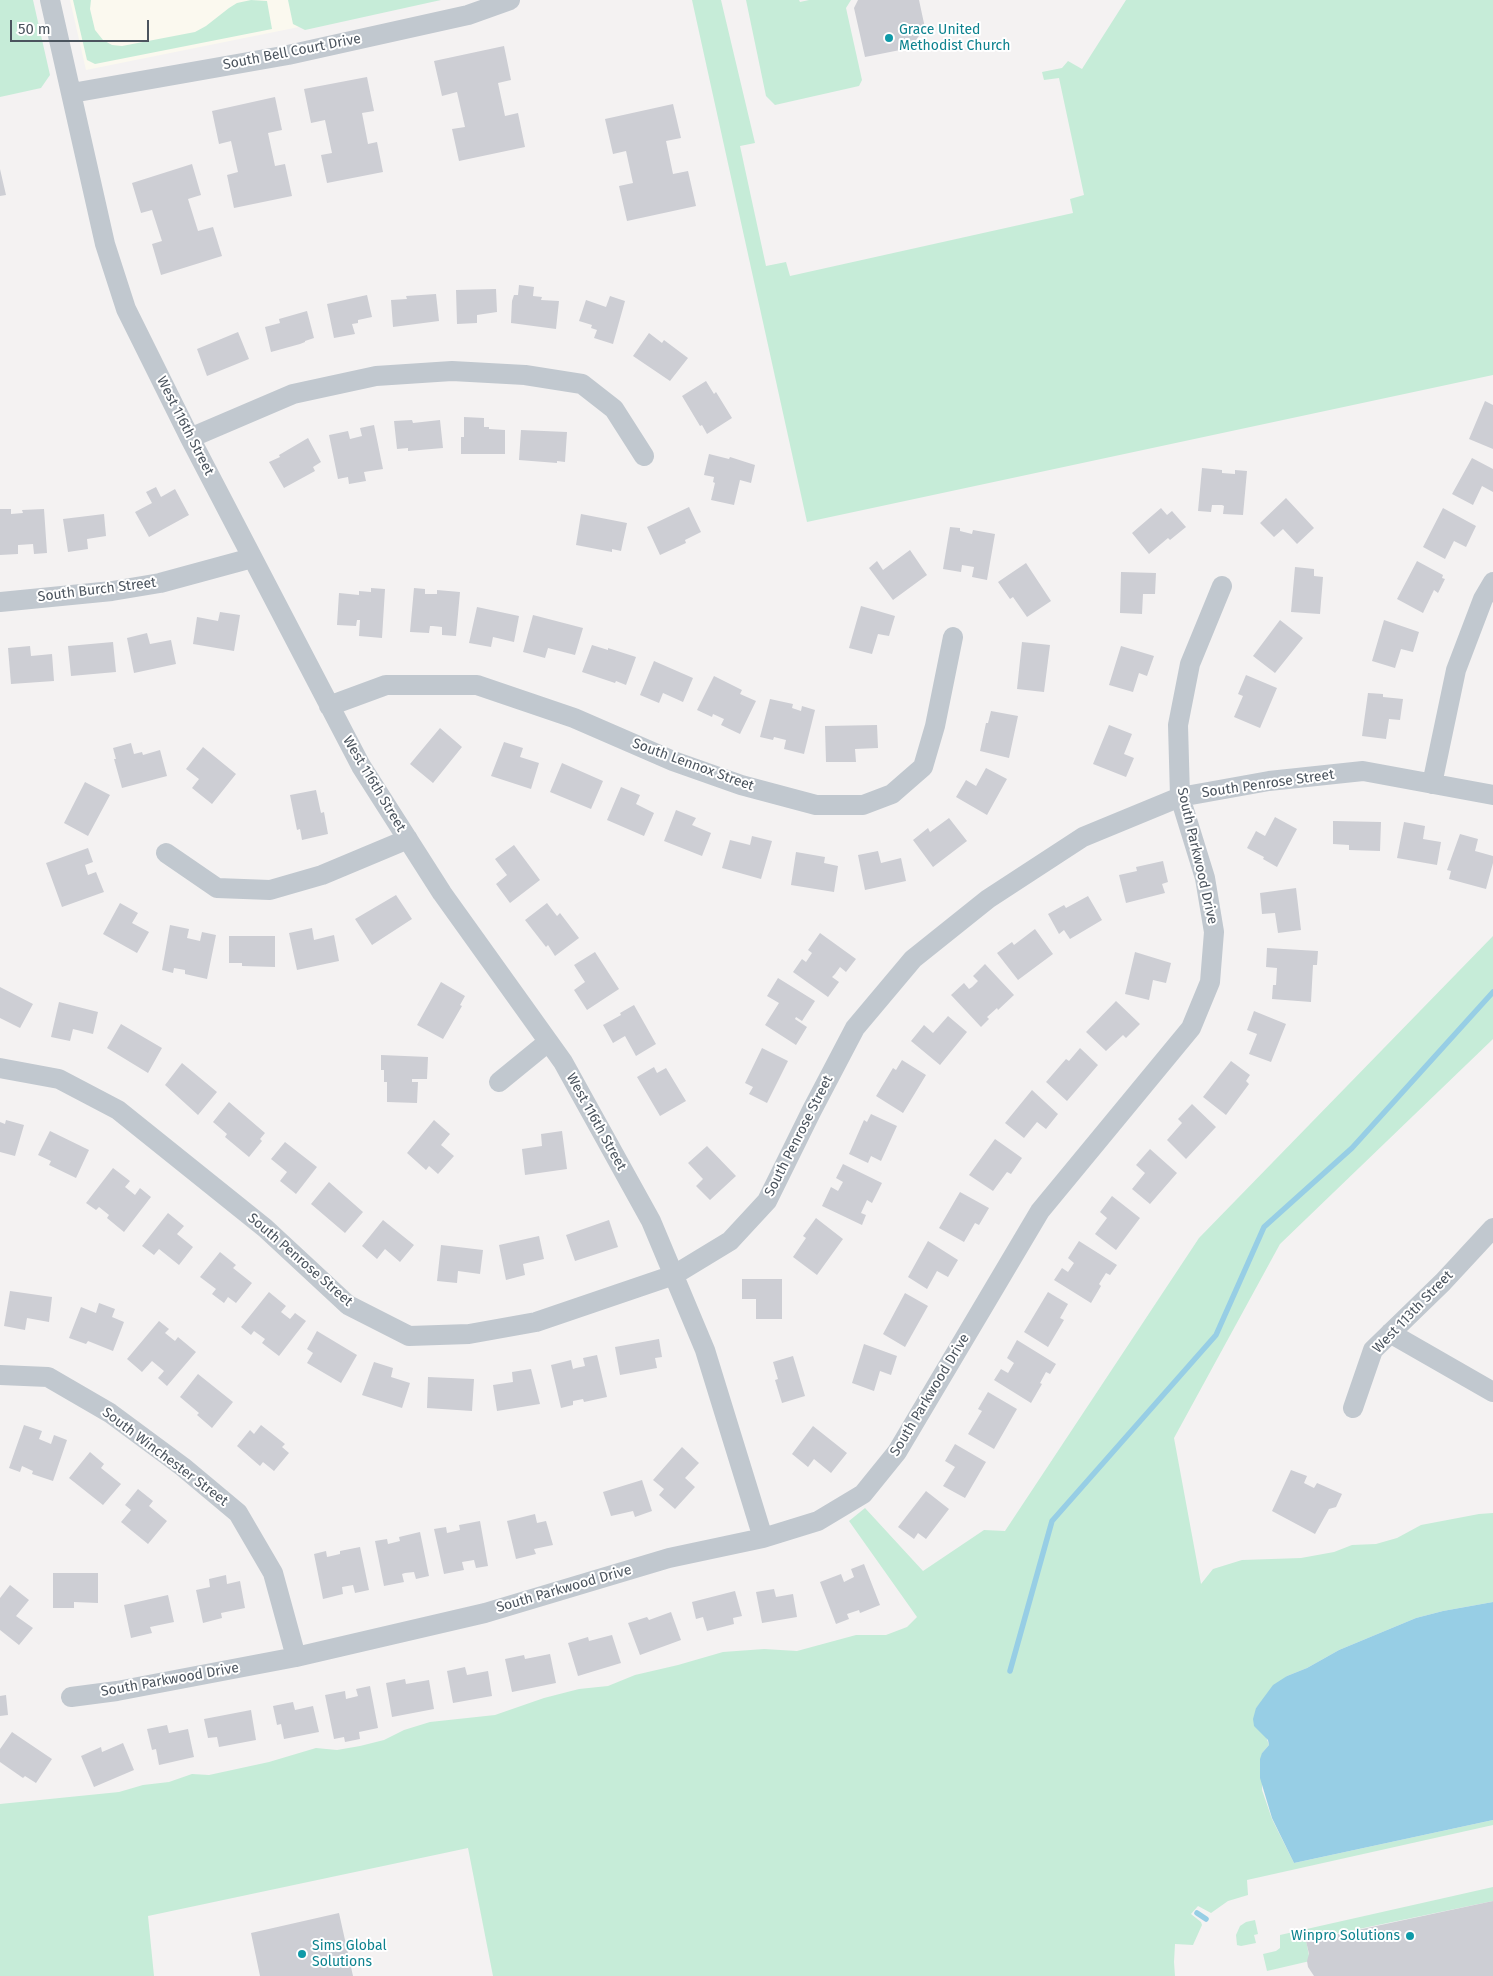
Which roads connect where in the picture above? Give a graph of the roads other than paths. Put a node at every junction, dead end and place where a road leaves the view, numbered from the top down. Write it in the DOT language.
graph roads {
  1 [pos="50,0"];
  2 [pos="510,0"];
  3 [pos="72,93"];
  4 [pos="190,438"];
  5 [pos="644,456"];
  6 [pos="252,558"];
  7 [pos="1493,582"];
  8 [pos="1222,586"];
  9 [pos="0,602"];
  10 [pos="953,637"];
  11 [pos="329,706"];
  12 [pos="1432,784"];
  13 [pos="1493,795"];
  14 [pos="1180,797"];
  15 [pos="408,839"];
  16 [pos="166,853"];
  17 [pos="548,1042"];
  18 [pos="0,1068"];
  19 [pos="499,1082"];
  20 [pos="1493,1228"];
  21 [pos="674,1276"];
  22 [pos="1390,1333"];
  23 [pos="0,1375"];
  24 [pos="1493,1392"];
  25 [pos="1353,1408"];
  26 [pos="763,1538"];
  27 [pos="296,1657"];
  28 [pos="71,1697"];
  1 -- 3 [label="street, West 116th Street"];
  2 -- 3 [label="street, South Bell Court Drive"];
  3 -- 4 [label="street, West 116th Street"];
  4 -- 5 [label="street"];
  4 -- 6 [label="street, West 116th Street"];
  6 -- 9 [label="street, South Burch Street"];
  6 -- 11 [label="street, West 116th Street"];
  7 -- 12 [label="street"];
  8 -- 14 [label="street, South Parkwood Drive"];
  10 -- 11 [label="street, South Lennox Street"];
  11 -- 15 [label="street, West 116th Street"];
  12 -- 13 [label="street, South Penrose Street"];
  12 -- 14 [label="street, South Penrose Street"];
  14 -- 21 [label="street, South Penrose Street"];
  14 -- 26 [label="street, South Parkwood Drive"];
  15 -- 16 [label="street"];
  15 -- 17 [label="street, West 116th Street"];
  17 -- 19 [label="street"];
  17 -- 21 [label="street, West 116th Street"];
  18 -- 21 [label="street, South Penrose Street"];
  20 -- 22 [label="street, West 113th Street"];
  21 -- 26 [label="street, West 116th Street"];
  22 -- 24 [label="street"];
  22 -- 25 [label="street, West 113th Street"];
  23 -- 27 [label="street, South Winchester Street"];
  26 -- 27 [label="street, South Parkwood Drive"];
  27 -- 28 [label="street, South Parkwood Drive"];
}
